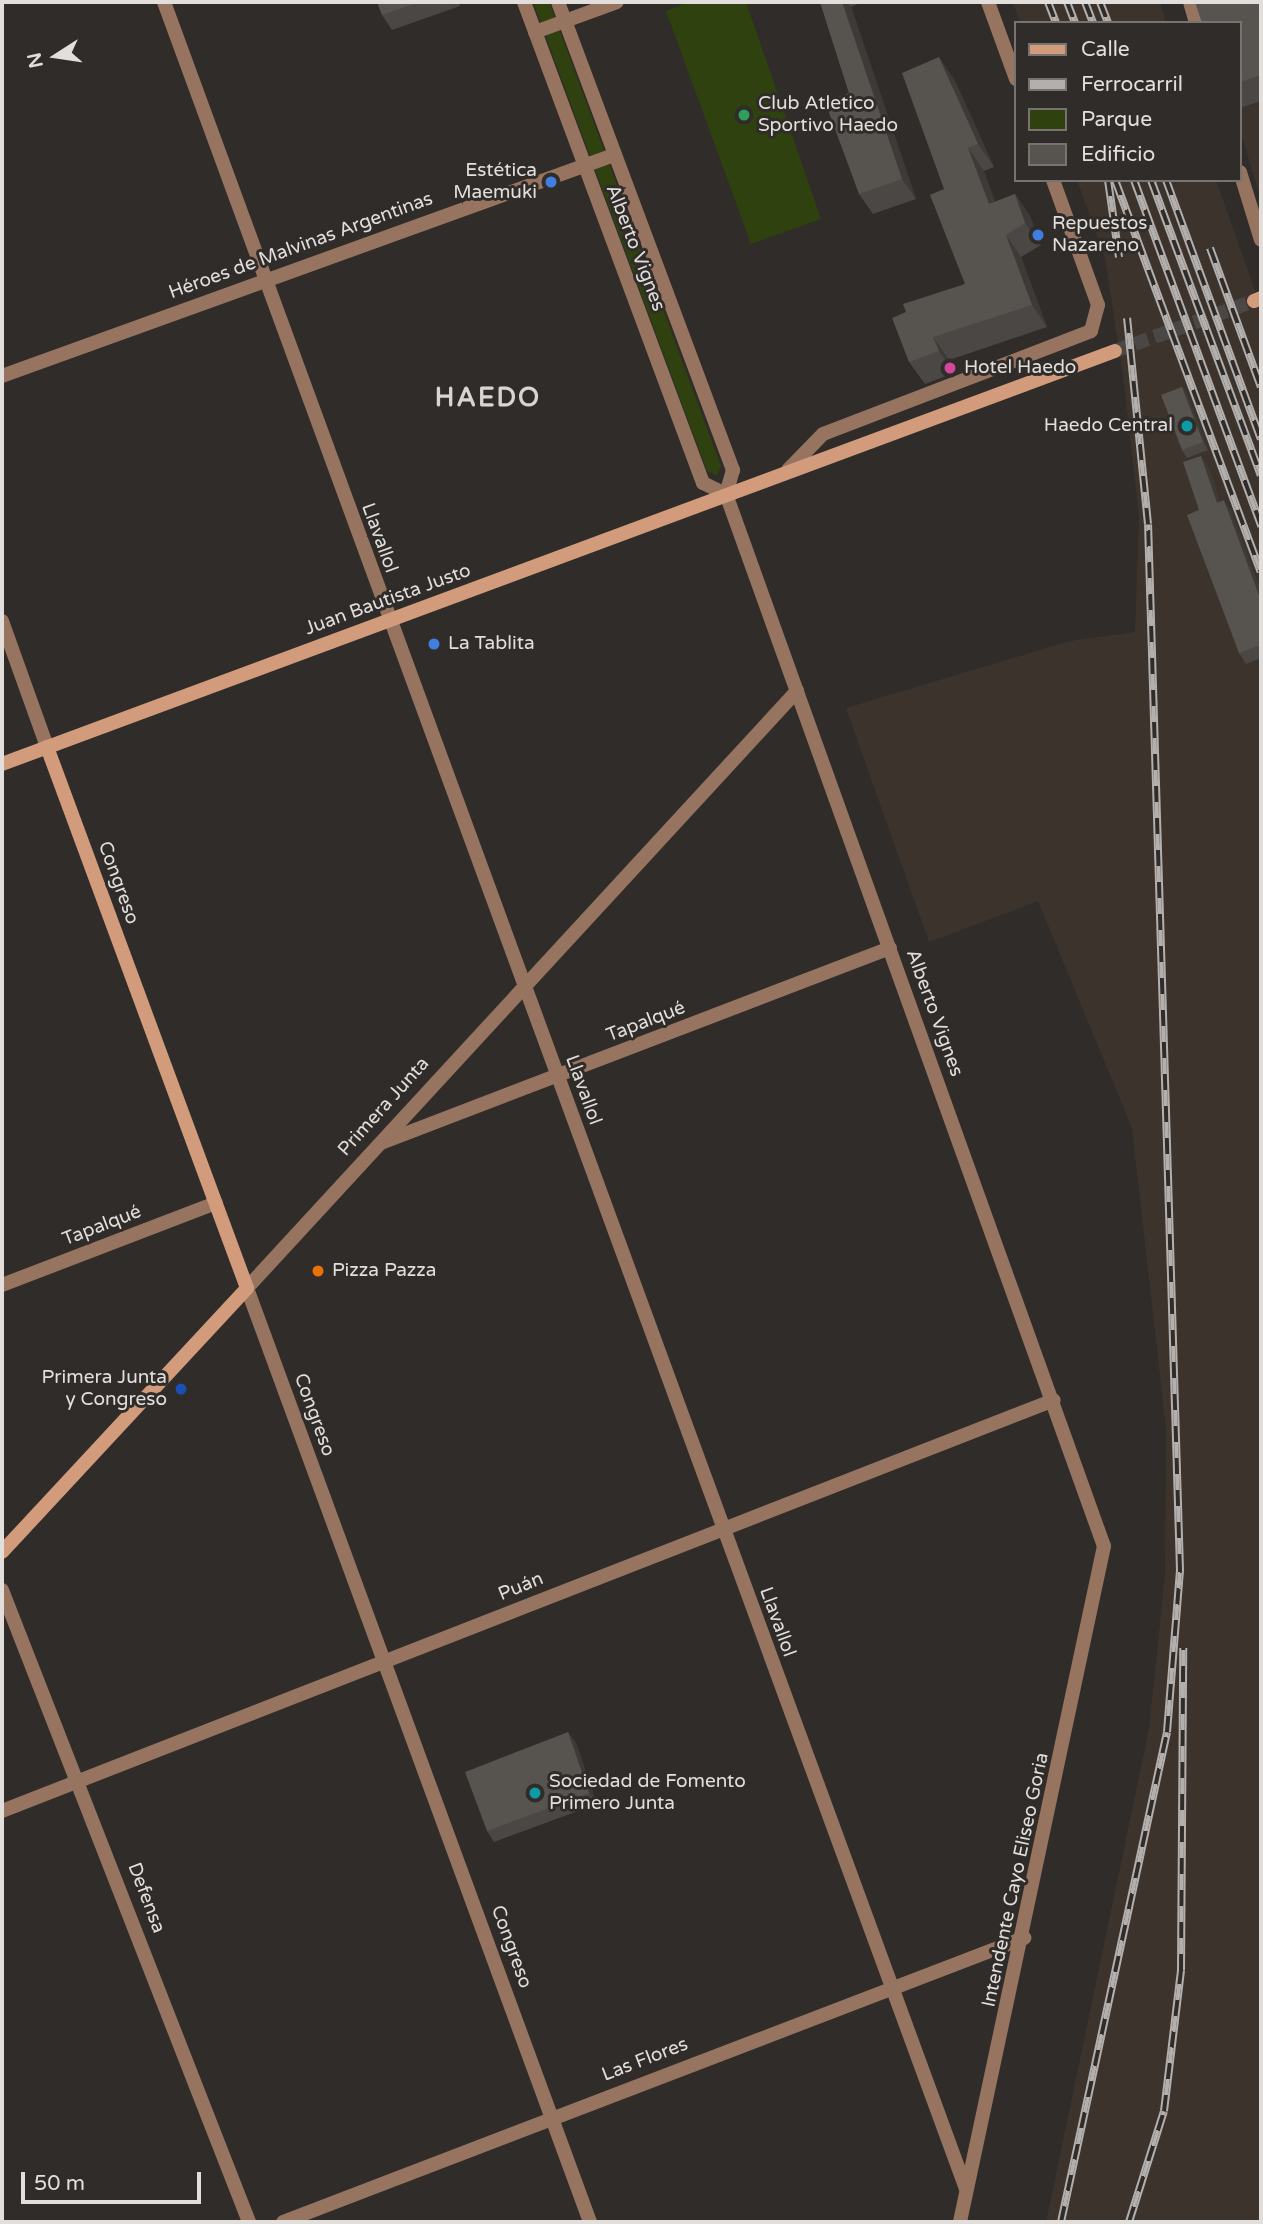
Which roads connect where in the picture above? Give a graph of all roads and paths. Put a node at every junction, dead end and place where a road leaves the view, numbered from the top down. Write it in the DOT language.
graph roads {
  1 [pos="164,2"];
  2 [pos="524,2"];
  3 [pos="558,2"];
  4 [pos="617,2"];
  5 [pos="988,2"];
  6 [pos="1190,2"];
  7 [pos="565,21"];
  8 [pos="1195,21"];
  9 [pos="535,32"];
  10 [pos="1014,74"];
  11 [pos="614,155"];
  12 [pos="583,166"];
  13 [pos="1242,178"];
  14 [pos="1054,182"];
  15 [pos="1261,240"];
  16 [pos="265,279"];
  17 [pos="1115,351"];
  18 [pos="2,376"];
  19 [pos="788,470"];
  20 [pos="726,494"];
  21 [pos="388,620"];
  22 [pos="2,621"];
  23 [pos="797,691"];
  24 [pos="47,747"];
  25 [pos="2,764"];
  26 [pos="890,948"];
  27 [pos="523,981"];
  28 [pos="557,1077"];
  29 [pos="376,1145"];
  30 [pos="216,1203"];
  31 [pos="2,1285"];
  32 [pos="247,1288"];
  33 [pos="1054,1400"];
  34 [pos="722,1528"];
  35 [pos="1104,1546"];
  36 [pos="2,1552"];
  37 [pos="2,1590"];
  38 [pos="384,1662"];
  39 [pos="80,1779"];
  40 [pos="2,1811"];
  41 [pos="1024,1938"];
  42 [pos="892,1987"];
  43 [pos="552,2115"];
  44 [pos="966,2190"];
  45 [pos="249,2222"];
  46 [pos="283,2222"];
  47 [pos="590,2222"];
  48 [pos="960,2222"];
  1 -- 16 [label="street, Llavallol"];
  2 -- 9 [label="street, Alberto Vignes"];
  3 -- 7 [label="street, Alberto Vignes"];
  4 -- 7 [label="street"];
  5 -- 10 [label="street"];
  6 -- 8 [label="street"];
  7 -- 9 [label="street"];
  7 -- 11 [label="street, Alberto Vignes"];
  9 -- 12 [label="street, Alberto Vignes"];
  11 -- 12 [label="street, Héroes de Malvinas Argentinas"];
  11 -- 20 [label="street, Alberto Vignes"];
  12 -- 16 [label="street, Héroes de Malvinas Argentinas"];
  12 -- 20 [label="street, Alberto Vignes"];
  13 -- 15 [label="street"];
  14 -- 19 [label="street, Juan Bautista Justo"];
  16 -- 18 [label="street, Héroes de Malvinas Argentinas"];
  16 -- 21 [label="street, Llavallol"];
  17 -- 19 [label="street, Juan Bautista Justo"];
  19 -- 20 [label="street, Juan Bautista Justo"];
  20 -- 21 [label="street, Juan Bautista Justo"];
  20 -- 23 [label="street, Alberto Vignes"];
  21 -- 24 [label="street, Juan Bautista Justo"];
  21 -- 27 [label="street, Llavallol"];
  22 -- 24 [label="street, Congreso"];
  23 -- 26 [label="street, Alberto Vignes"];
  23 -- 27 [label="street, Primera Junta"];
  24 -- 25 [label="street, Juan Bautista Justo"];
  24 -- 30 [label="street, Congreso"];
  26 -- 28 [label="street, Tapalqué"];
  26 -- 33 [label="street, Alberto Vignes"];
  27 -- 28 [label="street, Llavallol"];
  27 -- 29 [label="street, Primera Junta"];
  28 -- 29 [label="street, Tapalqué"];
  28 -- 34 [label="street, Llavallol"];
  29 -- 32 [label="street, Primera Junta"];
  30 -- 31 [label="street, Tapalqué"];
  30 -- 32 [label="street, Congreso"];
  32 -- 36 [label="street, Primera Junta"];
  32 -- 38 [label="street, Congreso"];
  33 -- 34 [label="street, Puán"];
  33 -- 35 [label="street, Alberto Vignes"];
  34 -- 38 [label="street, Puán"];
  34 -- 42 [label="street, Llavallol"];
  35 -- 41 [label="street, Intendente Cayo Eliseo Goria"];
  37 -- 39 [label="street, Defensa"];
  38 -- 39 [label="street, Puán"];
  38 -- 43 [label="street, Congreso"];
  39 -- 40 [label="street, Puán"];
  39 -- 45 [label="street, Defensa"];
  41 -- 42 [label="street, Las Flores"];
  41 -- 44 [label="street, Intendente Cayo Eliseo Goria"];
  42 -- 43 [label="street, Las Flores"];
  42 -- 44 [label="street, Llavallol"];
  43 -- 46 [label="street, Las Flores"];
  43 -- 47 [label="street, Congreso"];
  44 -- 48 [label="street, Intendente Cayo Eliseo Goria"];
}
